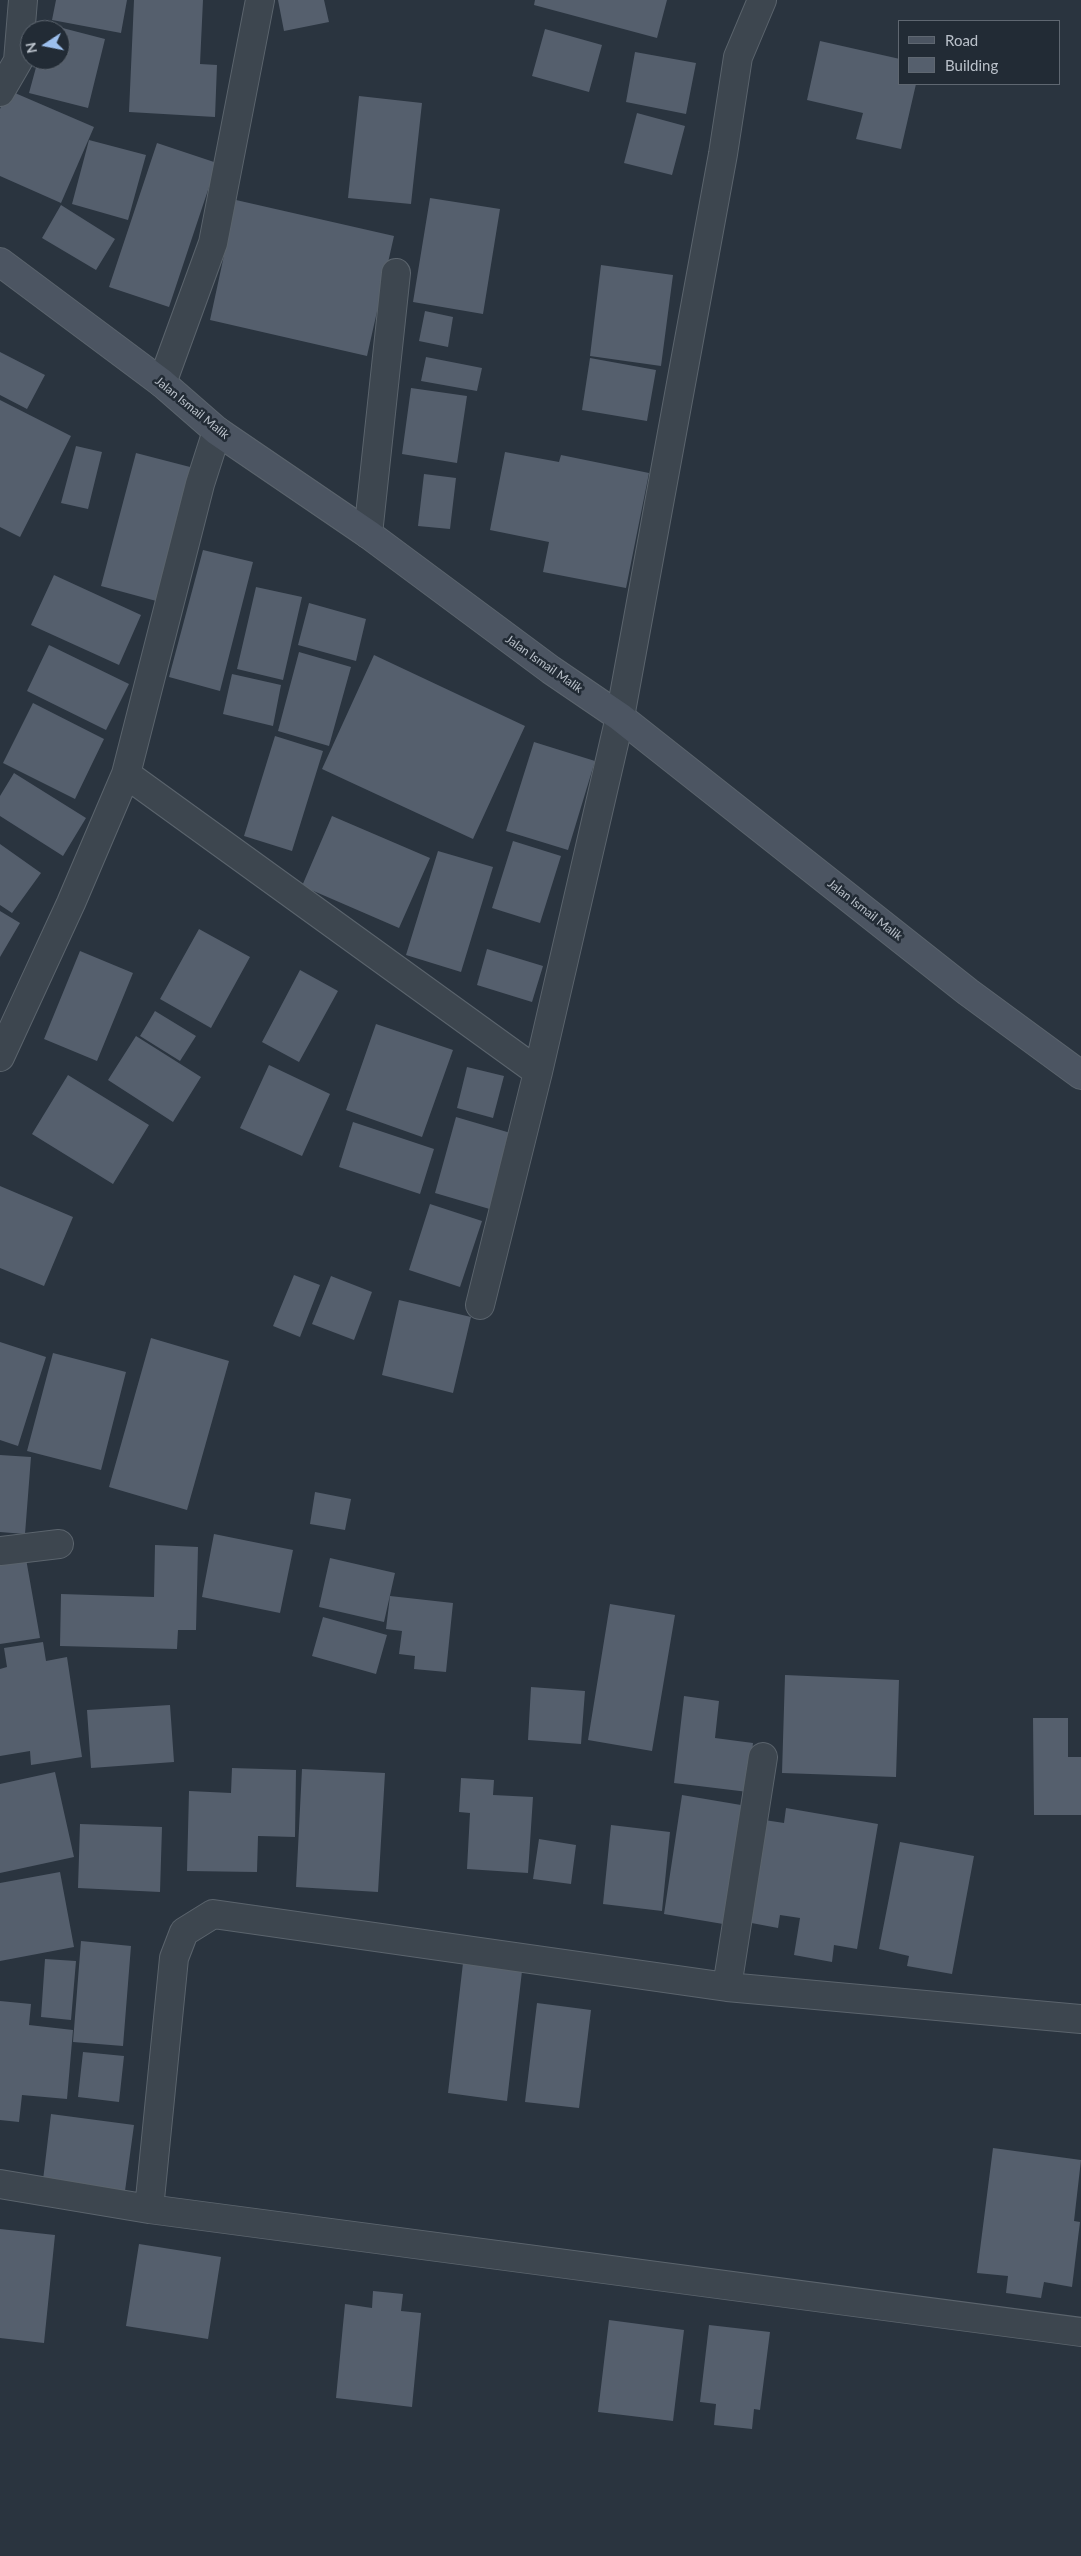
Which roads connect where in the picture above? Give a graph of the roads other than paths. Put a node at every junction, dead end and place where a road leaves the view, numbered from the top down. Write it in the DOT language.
graph roads {
  1 [pos="23,0"];
  2 [pos="260,0"];
  3 [pos="762,0"];
  4 [pos="0,92"];
  5 [pos="0,262"];
  6 [pos="396,273"];
  7 [pos="162,383"];
  8 [pos="217,431"];
  9 [pos="368,534"];
  10 [pos="620,717"];
  11 [pos="126,774"];
  12 [pos="0,1057"];
  13 [pos="538,1072"];
  14 [pos="1081,1075"];
  15 [pos="480,1305"];
  16 [pos="60,1544"];
  17 [pos="0,1551"];
  18 [pos="763,1758"];
  19 [pos="727,1987"];
  20 [pos="1081,2019"];
  21 [pos="0,2184"];
  22 [pos="148,2210"];
  23 [pos="1081,2332"];
  1 -- 4 [label="street"];
  2 -- 7 [label="street"];
  3 -- 10 [label="street"];
  5 -- 7 [label="main road, Jalan Ismail Malik"];
  6 -- 9 [label="street"];
  7 -- 8 [label="main road, Jalan Ismail Malik"];
  8 -- 9 [label="main road, Jalan Ismail Malik"];
  8 -- 11 [label="street"];
  9 -- 10 [label="main road, Jalan Ismail Malik"];
  10 -- 13 [label="street"];
  10 -- 14 [label="main road, Jalan Ismail Malik"];
  11 -- 12 [label="street"];
  11 -- 13 [label="street"];
  13 -- 15 [label="street"];
  16 -- 17 [label="street"];
  18 -- 19 [label="street"];
  19 -- 20 [label="street"];
  19 -- 22 [label="street"];
  21 -- 22 [label="street"];
  22 -- 23 [label="street"];
}
